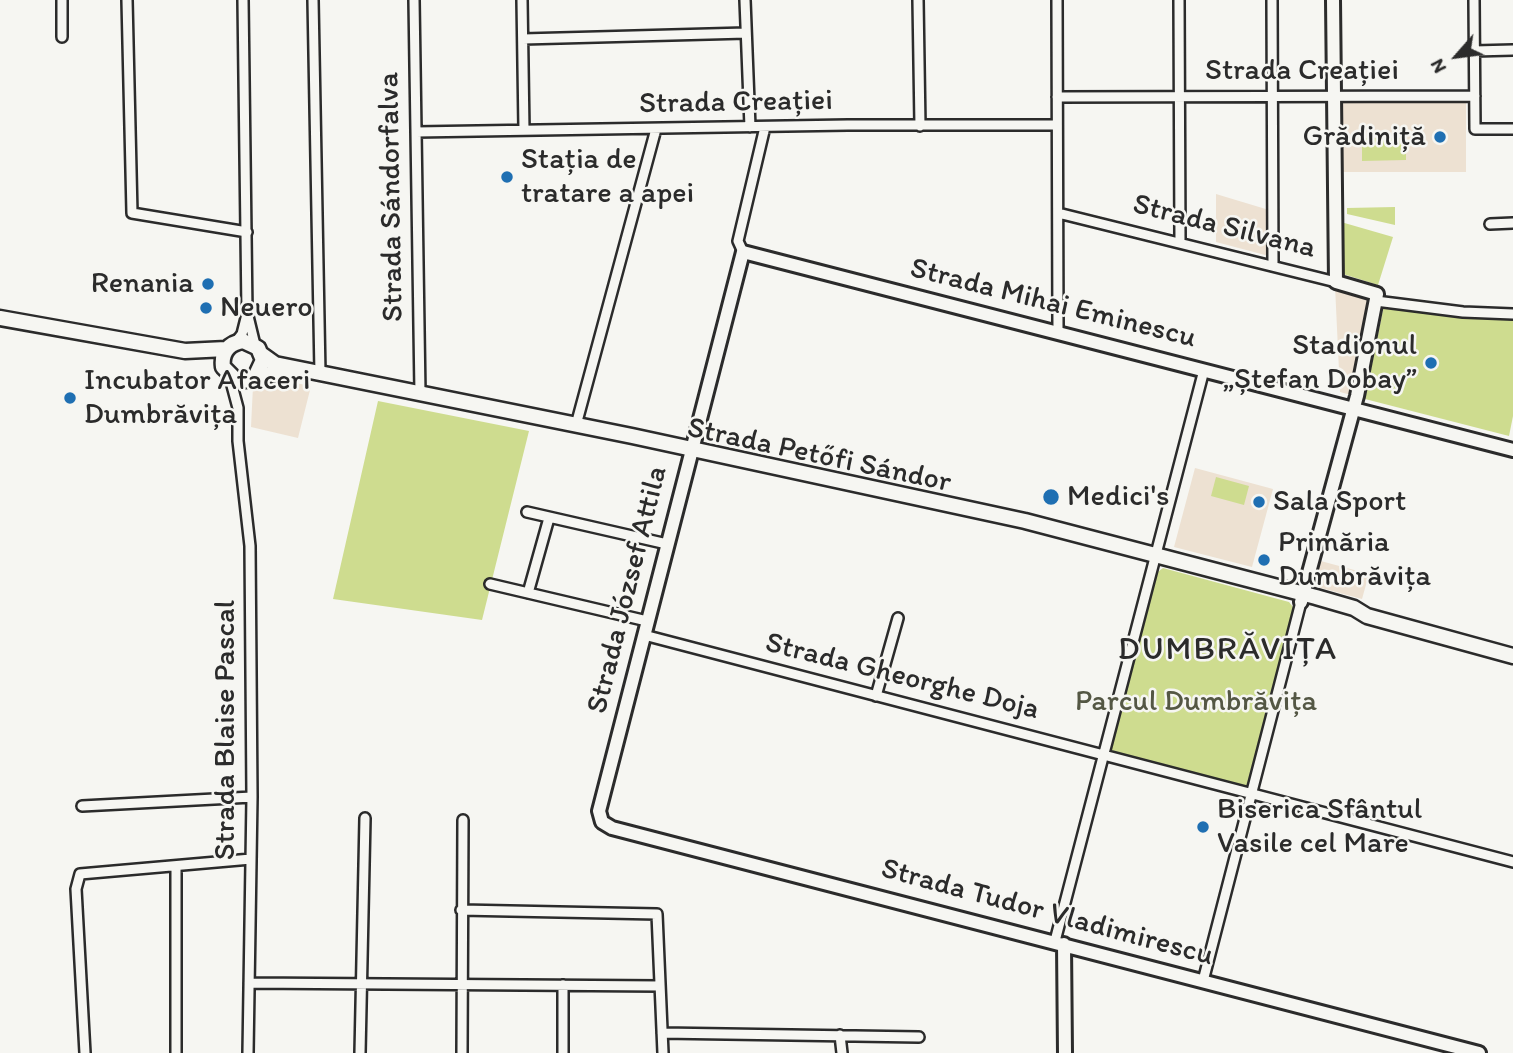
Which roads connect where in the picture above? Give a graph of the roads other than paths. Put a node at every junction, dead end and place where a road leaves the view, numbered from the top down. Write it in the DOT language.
graph roads {
  1 [pos="62,0"];
  2 [pos="127,0"];
  3 [pos="243,0"];
  4 [pos="313,0"];
  5 [pos="414,0"];
  6 [pos="522,0"];
  7 [pos="745,0"];
  8 [pos="918,0"];
  9 [pos="1057,0"];
  10 [pos="1179,0"];
  11 [pos="1272,0"];
  12 [pos="1333,0"];
  13 [pos="1474,0"];
  14 [pos="746,33"];
  15 [pos="62,37"];
  16 [pos="523,39"];
  17 [pos="1513,50"];
  18 [pos="1474,51"];
  19 [pos="1180,96"];
  20 [pos="1332,96"];
  21 [pos="1475,96"];
  22 [pos="1057,97"];
  23 [pos="1272,97"];
  24 [pos="1057,125"];
  25 [pos="920,126"];
  26 [pos="750,127"];
  27 [pos="765,127"];
  28 [pos="656,129"];
  29 [pos="1513,129"];
  30 [pos="524,130"];
  31 [pos="416,132"];
  32 [pos="1058,213"];
  33 [pos="1513,223"];
  34 [pos="1490,224"];
  35 [pos="247,232"];
  36 [pos="1180,243"];
  37 [pos="743,253"];
  38 [pos="1273,266"];
  39 [pos="1336,282"];
  40 [pos="1377,297"];
  41 [pos="247,313"];
  42 [pos="1513,314"];
  43 [pos="0,318"];
  44 [pos="1058,331"];
  45 [pos="231,345"];
  46 [pos="258,350"];
  47 [pos="185,351"];
  48 [pos="1204,370"];
  49 [pos="226,372"];
  50 [pos="320,373"];
  51 [pos="253,378"];
  52 [pos="420,393"];
  53 [pos="238,408"];
  54 [pos="1353,409"];
  55 [pos="576,425"];
  56 [pos="1513,450"];
  57 [pos="691,452"];
  58 [pos="527,512"];
  59 [pos="548,518"];
  60 [pos="667,544"];
  61 [pos="1155,560"];
  62 [pos="491,584"];
  63 [pos="528,593"];
  64 [pos="1302,598"];
  65 [pos="898,618"];
  66 [pos="648,621"];
  67 [pos="644,635"];
  68 [pos="1513,656"];
  69 [pos="876,696"];
  70 [pos="1104,755"];
  71 [pos="1250,794"];
  72 [pos="252,797"];
  73 [pos="82,806"];
  74 [pos="365,818"];
  75 [pos="463,820"];
  76 [pos="602,822"];
  77 [pos="251,859"];
  78 [pos="1513,862"];
  79 [pos="176,866"];
  80 [pos="461,910"];
  81 [pos="1059,942"];
  82 [pos="1203,981"];
  83 [pos="249,983"];
  84 [pos="362,983"];
  85 [pos="462,983"];
  86 [pos="563,985"];
  87 [pos="660,986"];
  88 [pos="662,1033"];
  89 [pos="841,1035"];
  90 [pos="919,1037"];
  91 [pos="85,1053"];
  92 [pos="176,1053"];
  93 [pos="248,1053"];
  94 [pos="360,1053"];
  95 [pos="462,1053"];
  96 [pos="563,1053"];
  97 [pos="663,1053"];
  98 [pos="842,1053"];
  99 [pos="1065,1053"];
  100 [pos="1479,1053"];
  1 -- 15 [label="street"];
  2 -- 35 [label="street"];
  3 -- 35 [label="street"];
  4 -- 50 [label="street"];
  5 -- 31 [label="street, Strada Sándorfalva"];
  6 -- 16 [label="street"];
  7 -- 14 [label="street"];
  8 -- 25 [label="street"];
  9 -- 22 [label="street"];
  10 -- 19 [label="street"];
  11 -- 23 [label="street"];
  12 -- 20 [label="street"];
  13 -- 18 [label="street"];
  14 -- 16 [label="street"];
  14 -- 26 [label="street"];
  16 -- 30 [label="street"];
  17 -- 18 [label="street"];
  18 -- 21 [label="street"];
  19 -- 22 [label="street, Strada Creației"];
  19 -- 23 [label="street, Strada Creației"];
  19 -- 36 [label="street"];
  20 -- 21 [label="street, Strada Creației"];
  20 -- 23 [label="street, Strada Creației"];
  20 -- 39 [label="street"];
  21 -- 29 [label="street"];
  22 -- 24 [label="street"];
  23 -- 38 [label="street"];
  24 -- 25 [label="street, Strada Creației"];
  24 -- 32 [label="street"];
  25 -- 27 [label="street, Strada Creației"];
  26 -- 27 [label="street, Strada Creației"];
  26 -- 28 [label="street, Strada Creației"];
  27 -- 37 [label="street, Strada József Attila"];
  28 -- 30 [label="street, Strada Creației"];
  28 -- 55 [label="street"];
  30 -- 31 [label="street, Strada Creației"];
  31 -- 52 [label="street, Strada Sándorfalva"];
  32 -- 36 [label="street, Strada Silvana"];
  32 -- 44 [label="street"];
  33 -- 34 [label="street"];
  35 -- 41 [label="street"];
  36 -- 38 [label="street, Strada Silvana"];
  37 -- 44 [label="street, Strada Mihai Eminescu"];
  37 -- 57 [label="street, Strada József Attila"];
  38 -- 39 [label="street, Strada Silvana"];
  39 -- 40 [label="street, Strada Silvana"];
  40 -- 42 [label="street, Strada Silvana"];
  40 -- 54 [label="street"];
  41 -- 45 [label="street"];
  41 -- 46 [label="street"];
  43 -- 47 [label="main road"];
  44 -- 48 [label="street, Strada Mihai Eminescu"];
  45 -- 46 [label="main road"];
  45 -- 47 [label="main road"];
  45 -- 49 [label="main road"];
  46 -- 50 [label="main road, Strada Petőfi Sándor"];
  46 -- 51 [label="main road"];
  47 -- 49 [label="main road"];
  48 -- 54 [label="street, Strada Mihai Eminescu"];
  48 -- 61 [label="street"];
  49 -- 51 [label="main road"];
  49 -- 53 [label="street, Strada Blaise Pascal"];
  50 -- 52 [label="main road, Strada Petőfi Sándor"];
  51 -- 53 [label="street, Strada Blaise Pascal"];
  51 -- 57 [label="main road, Strada Petőfi Sándor"];
  52 -- 55 [label="main road, Strada Petőfi Sándor"];
  53 -- 72 [label="street, Strada Blaise Pascal"];
  54 -- 56 [label="street, Strada Mihai Eminescu"];
  54 -- 64 [label="street"];
  55 -- 57 [label="main road, Strada Petőfi Sándor"];
  57 -- 60 [label="street, Strada József Attila"];
  57 -- 61 [label="main road, Strada Petőfi Sándor"];
  58 -- 59 [label="street"];
  59 -- 60 [label="street"];
  59 -- 63 [label="street"];
  60 -- 66 [label="street, Strada József Attila"];
  61 -- 64 [label="main road, Strada Petőfi Sándor"];
  61 -- 70 [label="street"];
  62 -- 63 [label="street"];
  63 -- 66 [label="street"];
  64 -- 68 [label="main road, Strada Petőfi Sándor"];
  64 -- 71 [label="street"];
  65 -- 69 [label="street"];
  66 -- 67 [label="street, Strada József Attila"];
  67 -- 69 [label="street, Strada Gheorghe Doja"];
  67 -- 76 [label="street, Strada József Attila"];
  69 -- 70 [label="street, Strada Gheorghe Doja"];
  70 -- 71 [label="street, Strada Gheorghe Doja"];
  70 -- 81 [label="street"];
  71 -- 78 [label="street, Strada Gheorghe Doja"];
  71 -- 82 [label="street"];
  72 -- 73 [label="street"];
  72 -- 77 [label="street, Strada Blaise Pascal"];
  74 -- 84 [label="street"];
  75 -- 80 [label="street"];
  76 -- 81 [label="street, Strada Tudor Vladimirescu"];
  77 -- 79 [label="street"];
  77 -- 83 [label="street, Strada Blaise Pascal"];
  79 -- 91 [label="street"];
  79 -- 92 [label="street"];
  80 -- 85 [label="street"];
  80 -- 87 [label="street"];
  81 -- 82 [label="street, Strada Tudor Vladimirescu"];
  81 -- 99 [label="street"];
  82 -- 100 [label="street, Strada Tudor Vladimirescu"];
  83 -- 84 [label="street"];
  83 -- 93 [label="street, Strada Blaise Pascal"];
  84 -- 85 [label="street"];
  84 -- 94 [label="street"];
  85 -- 86 [label="street"];
  85 -- 95 [label="street"];
  86 -- 87 [label="street"];
  86 -- 96 [label="street"];
  87 -- 88 [label="street"];
  88 -- 89 [label="street"];
  88 -- 97 [label="street"];
  89 -- 90 [label="street"];
  89 -- 98 [label="street"];
}
